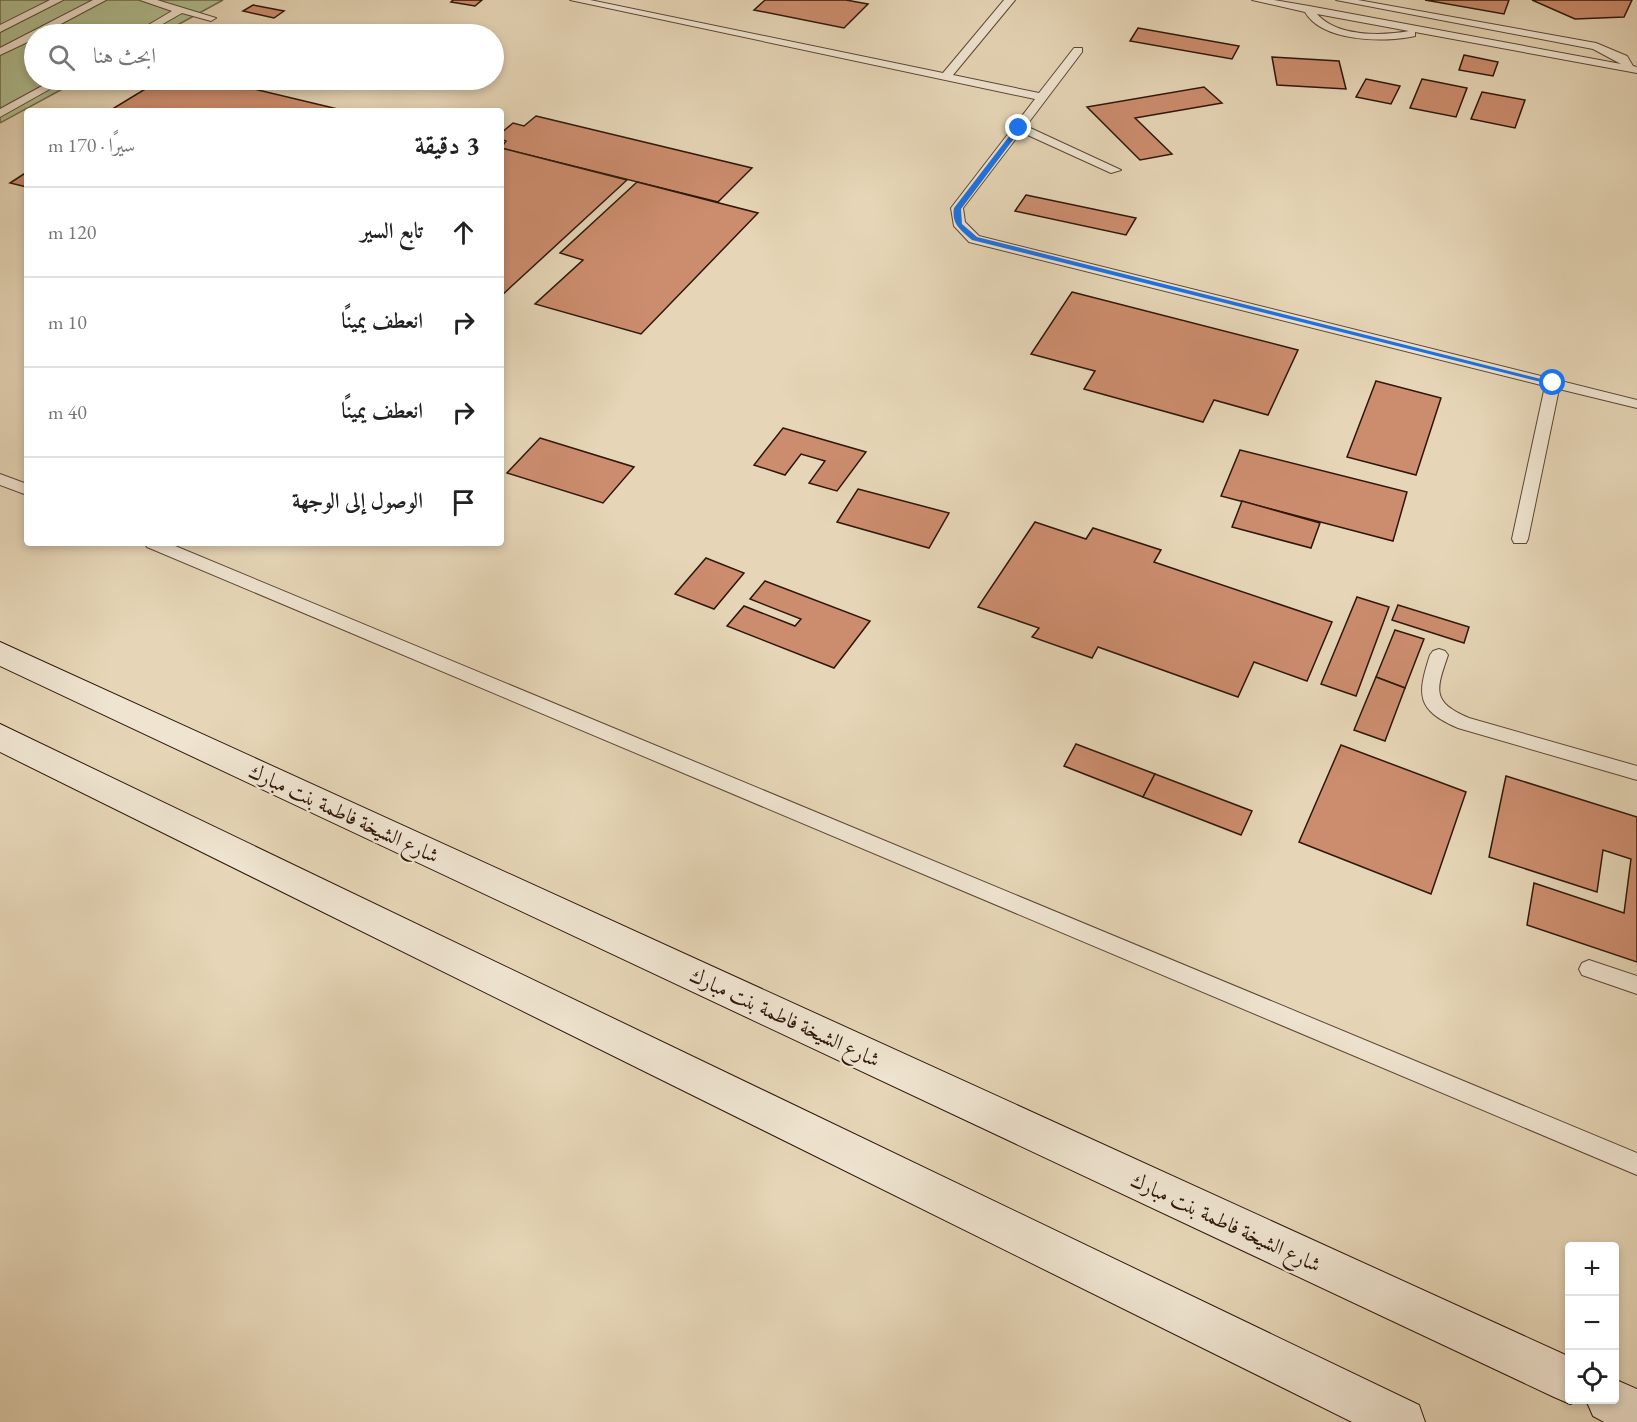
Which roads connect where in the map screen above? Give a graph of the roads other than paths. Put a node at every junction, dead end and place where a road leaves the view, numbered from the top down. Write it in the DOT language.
graph roads {
  1 [pos="58,0"];
  2 [pos="101,0"];
  3 [pos="145,0"];
  4 [pos="574,0"];
  5 [pos="1010,0"];
  6 [pos="1257,0"];
  7 [pos="1341,0"];
  8 [pos="1309,9"];
  9 [pos="181,10"];
  10 [pos="212,18"];
  11 [pos="54,24"];
  12 [pos="156,24"];
  13 [pos="0,29"];
  14 [pos="1419,30"];
  15 [pos="24,40"];
  16 [pos="1078,51"];
  17 [pos="0,52"];
  18 [pos="1633,69"];
  19 [pos="946,77"];
  20 [pos="42,90"];
  21 [pos="1042,97"];
  22 [pos="0,114"];
  23 [pos="1019,128"];
  24 [pos="1115,170"];
  25 [pos="1553,383"];
  26 [pos="1637,404"];
  27 [pos="0,479"];
  28 [pos="24,489"];
  29 [pos="1520,539"];
  30 [pos="160,546"];
  31 [pos="0,653"];
  32 [pos="1439,655"];
  33 [pos="0,737"];
  34 [pos="1637,774"];
  35 [pos="1589,969"];
  36 [pos="1637,985"];
  37 [pos="1637,1164"];
  38 [pos="1565,1379"];
  39 [pos="1618,1404"];
  40 [pos="1637,1413"];
  41 [pos="1401,1422"];
  1 -- 13 [label="lane"];
  2 -- 11 [label="lane"];
  3 -- 9 [label="lane"];
  4 -- 19 [label="lane"];
  5 -- 19 [label="lane"];
  6 -- 8 [label="lane"];
  7 -- 18 [label="lane"];
  8 -- 14 [label="lane"];
  8 -- 14 [label="lane"];
  9 -- 10 [label="lane"];
  9 -- 12 [label="lane"];
  14 -- 18 [label="lane"];
  15 -- 17 [label="lane"];
  16 -- 21 [label="lane"];
  19 -- 21 [label="lane"];
  20 -- 22 [label="lane"];
  21 -- 23 [label="lane"];
  23 -- 24 [label="lane"];
  23 -- 25 [label="lane"];
  25 -- 26 [label="lane"];
  25 -- 29 [label="lane"];
  27 -- 28 [label="lane"];
  30 -- 37 [label="lane"];
  31 -- 38 [label="street, شارع الشيخة فاطمة بنت مبارك"];
  32 -- 34 [label="lane"];
  33 -- 41 [label="street"];
  35 -- 36 [label="lane"];
  39 -- 40 [label="street"];
}
